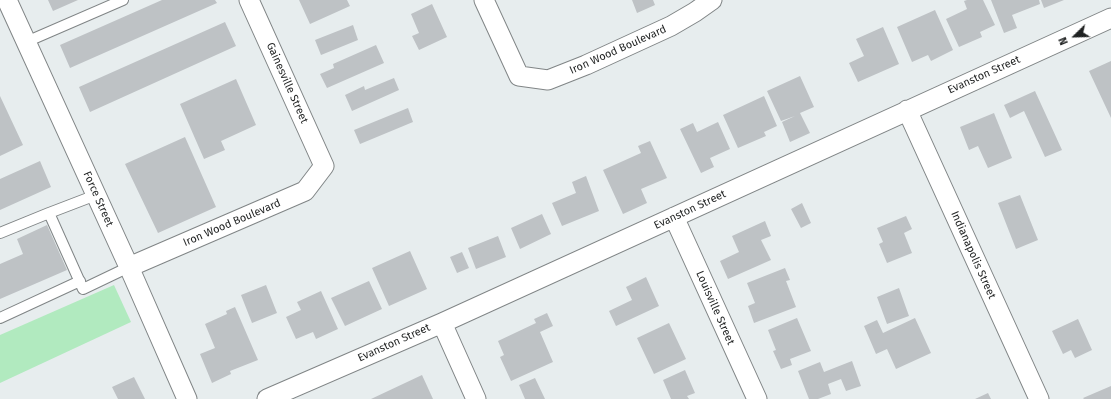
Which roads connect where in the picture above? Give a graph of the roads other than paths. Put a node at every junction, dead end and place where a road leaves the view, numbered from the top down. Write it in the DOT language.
graph roads {
  1 [pos="7,0"];
  2 [pos="123,0"];
  3 [pos="249,0"];
  4 [pos="484,0"];
  5 [pos="712,0"];
  6 [pos="1111,18"];
  7 [pos="26,42"];
  8 [pos="908,110"];
  9 [pos="324,166"];
  10 [pos="96,195"];
  11 [pos="49,213"];
  12 [pos="674,217"];
  13 [pos="0,233"];
  14 [pos="129,267"];
  15 [pos="80,281"];
  16 [pos="0,318"];
  17 [pos="442,323"];
  18 [pos="187,399"];
  19 [pos="267,399"];
  20 [pos="476,399"];
  21 [pos="757,399"];
  22 [pos="1038,399"];
  1 -- 7 [label="street, Force Street"];
  2 -- 7 [label="lane"];
  3 -- 9 [label="street, Gainesville Street"];
  4 -- 5 [label="street, Iron Wood Boulevard"];
  6 -- 8 [label="street, Evanston Street"];
  7 -- 10 [label="street, Force Street"];
  8 -- 12 [label="street, Evanston Street"];
  8 -- 22 [label="street, Indianapolis Street"];
  9 -- 14 [label="street, Iron Wood Boulevard"];
  10 -- 11 [label="lane"];
  10 -- 14 [label="street, Force Street"];
  11 -- 13 [label="lane"];
  11 -- 15 [label="lane"];
  12 -- 17 [label="street, Evanston Street"];
  12 -- 21 [label="street, Louisville Street"];
  14 -- 15 [label="lane"];
  14 -- 18 [label="street, Force Street"];
  15 -- 16 [label="lane"];
  17 -- 19 [label="street, Evanston Street"];
  17 -- 20 [label="street"];
}
